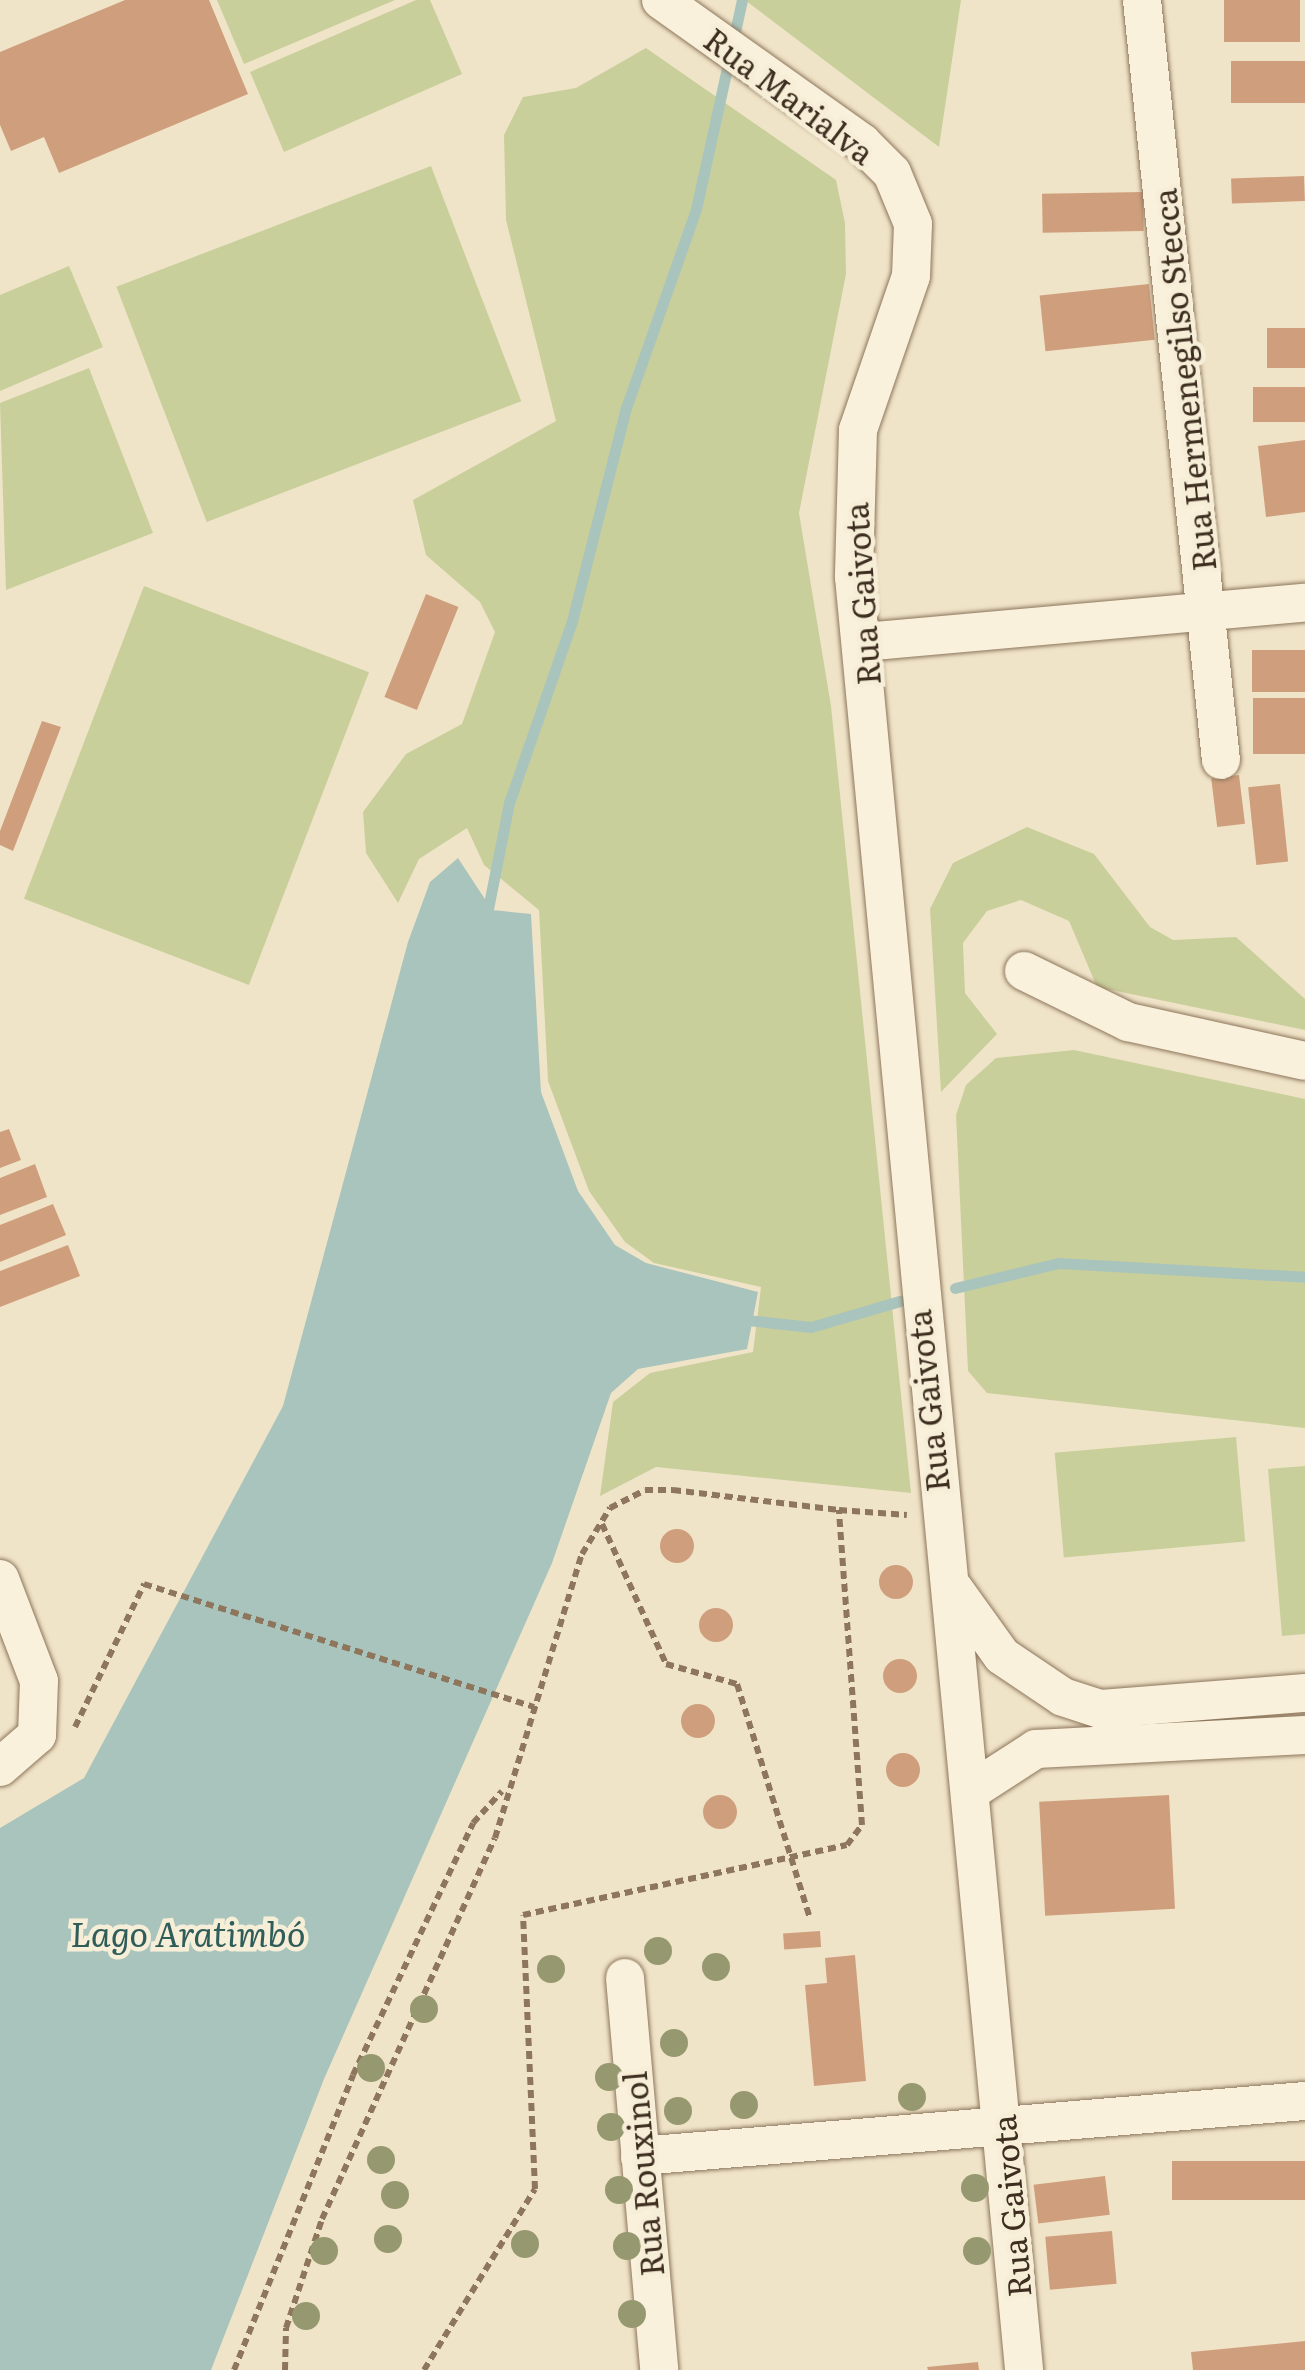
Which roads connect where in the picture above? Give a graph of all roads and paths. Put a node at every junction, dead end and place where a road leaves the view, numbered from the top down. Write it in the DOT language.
graph roads {
  1 [pos="661,0"];
  2 [pos="1142,0"];
  3 [pos="858,430"];
  4 [pos="1305,603"];
  5 [pos="1208,612"];
  6 [pos="864,642"];
  7 [pos="1221,760"];
  8 [pos="1024,971"];
  9 [pos="1305,1061"];
  10 [pos="839,1510"];
  11 [pos="938,1518"];
  12 [pos="601,1523"];
  13 [pos="945,1574"];
  14 [pos="0,1579"];
  15 [pos="1305,1693"];
  16 [pos="1251,1698"];
  17 [pos="1080,1703"];
  18 [pos="534,1707"];
  19 [pos="55,1733"];
  20 [pos="1305,1734"];
  21 [pos="1252,1738"];
  22 [pos="1062,1748"];
  23 [pos="0,1767"];
  24 [pos="503,1790"];
  25 [pos="971,1791"];
  26 [pos="790,1857"];
  27 [pos="810,1919"];
  28 [pos="625,1978"];
  29 [pos="1305,2101"];
  30 [pos="1004,2126"];
  31 [pos="640,2156"];
  32 [pos="234,2370"];
  33 [pos="285,2370"];
  34 [pos="424,2370"];
  35 [pos="659,2370"];
  36 [pos="1024,2370"];
  1 -- 3 [label="street, Rua Marialva"];
  2 -- 5 [label="street, Rua Hermenegilso Stecca"];
  3 -- 6 [label="street, Rua Gaivota"];
  4 -- 5 [label="street"];
  5 -- 6 [label="street"];
  5 -- 7 [label="street, Rua Hermenegilso Stecca"];
  6 -- 11 [label="street, Rua Gaivota"];
  8 -- 9 [label="street"];
  10 -- 11 [label="path"];
  10 -- 12 [label="path"];
  10 -- 26 [label="path"];
  11 -- 13 [label="street, Rua Gaivota"];
  12 -- 18 [label="path"];
  12 -- 26 [label="path"];
  13 -- 17 [label="street"];
  13 -- 25 [label="street, Rua Gaivota"];
  14 -- 19 [label="street"];
  15 -- 16 [label="street"];
  16 -- 17 [label="street"];
  16 -- 21 [label="street"];
  17 -- 22 [label="street"];
  18 -- 19 [label="path"];
  18 -- 24 [label="path"];
  19 -- 23 [label="street"];
  20 -- 21 [label="street"];
  21 -- 22 [label="street"];
  22 -- 25 [label="street"];
  24 -- 32 [label="path"];
  24 -- 33 [label="path"];
  25 -- 30 [label="street, Rua Gaivota"];
  26 -- 27 [label="path"];
  26 -- 34 [label="path"];
  28 -- 31 [label="street, Rua Rouxinol"];
  29 -- 30 [label="street"];
  30 -- 31 [label="street"];
  30 -- 36 [label="street, Rua Gaivota"];
  31 -- 35 [label="street, Rua Rouxinol"];
}
